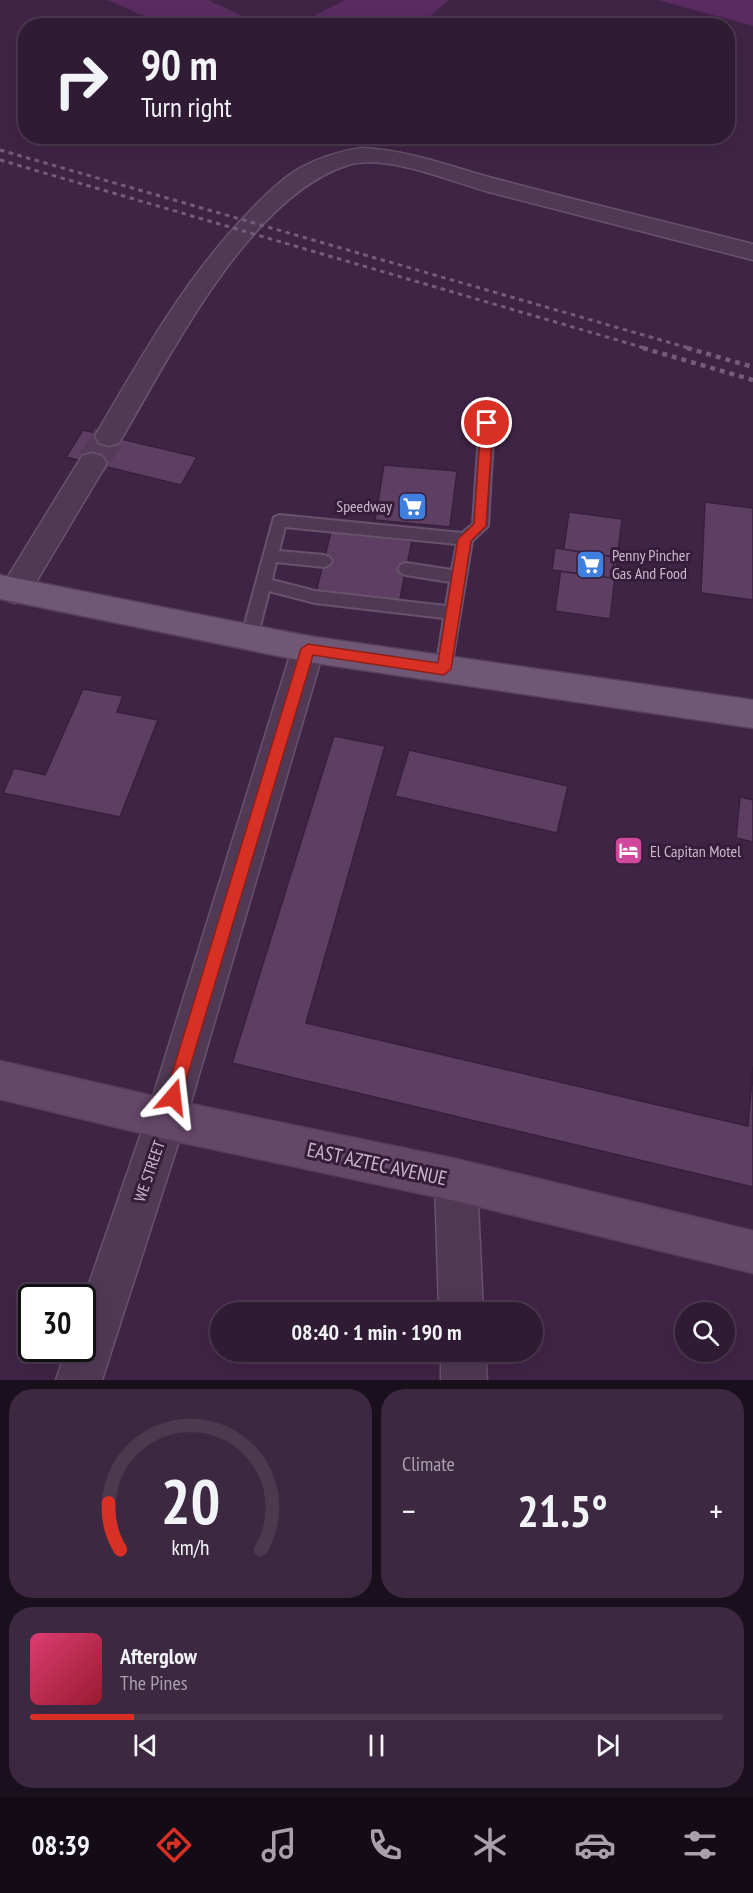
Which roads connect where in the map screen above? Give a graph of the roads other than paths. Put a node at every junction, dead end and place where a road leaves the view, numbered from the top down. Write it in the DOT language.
graph roads {
  1 [pos="753,252"];
  2 [pos="488,403"];
  3 [pos="109,436"];
  4 [pos="92,463"];
  5 [pos="465,539"];
  6 [pos="271,556"];
  7 [pos="324,561"];
  8 [pos="406,569"];
  9 [pos="458,577"];
  10 [pos="263,584"];
  11 [pos="7,589"];
  12 [pos="452,613"];
  13 [pos="249,638"];
  14 [pos="308,649"];
  15 [pos="444,669"];
  16 [pos="753,714"];
  17 [pos="0,1080"];
  18 [pos="166,1119"];
  19 [pos="456,1180"];
  20 [pos="753,1252"];
  21 [pos="461,1302"];
  22 [pos="463,1362"];
  23 [pos="79,1380"];
  24 [pos="464,1380"];
  1 -- 3 [label="street"];
  2 -- 5 [label="lane"];
  4 -- 11 [label="street"];
  5 -- 6 [label="lane"];
  5 -- 9 [label="lane"];
  6 -- 7 [label="lane"];
  6 -- 10 [label="lane"];
  8 -- 9 [label="lane"];
  9 -- 12 [label="lane"];
  10 -- 12 [label="lane"];
  10 -- 13 [label="lane"];
  11 -- 13 [label="main road"];
  12 -- 15 [label="lane"];
  13 -- 14 [label="main road"];
  14 -- 15 [label="main road"];
  14 -- 18 [label="street, WE STREET"];
  15 -- 16 [label="main road"];
  17 -- 18 [label="main road, EAST AZTEC AVENUE"];
  18 -- 19 [label="main road, EAST AZTEC AVENUE"];
  18 -- 23 [label="street, WE STREET"];
  19 -- 20 [label="main road, EAST AZTEC AVENUE"];
  19 -- 21 [label="street"];
  22 -- 24 [label="street"];
}
